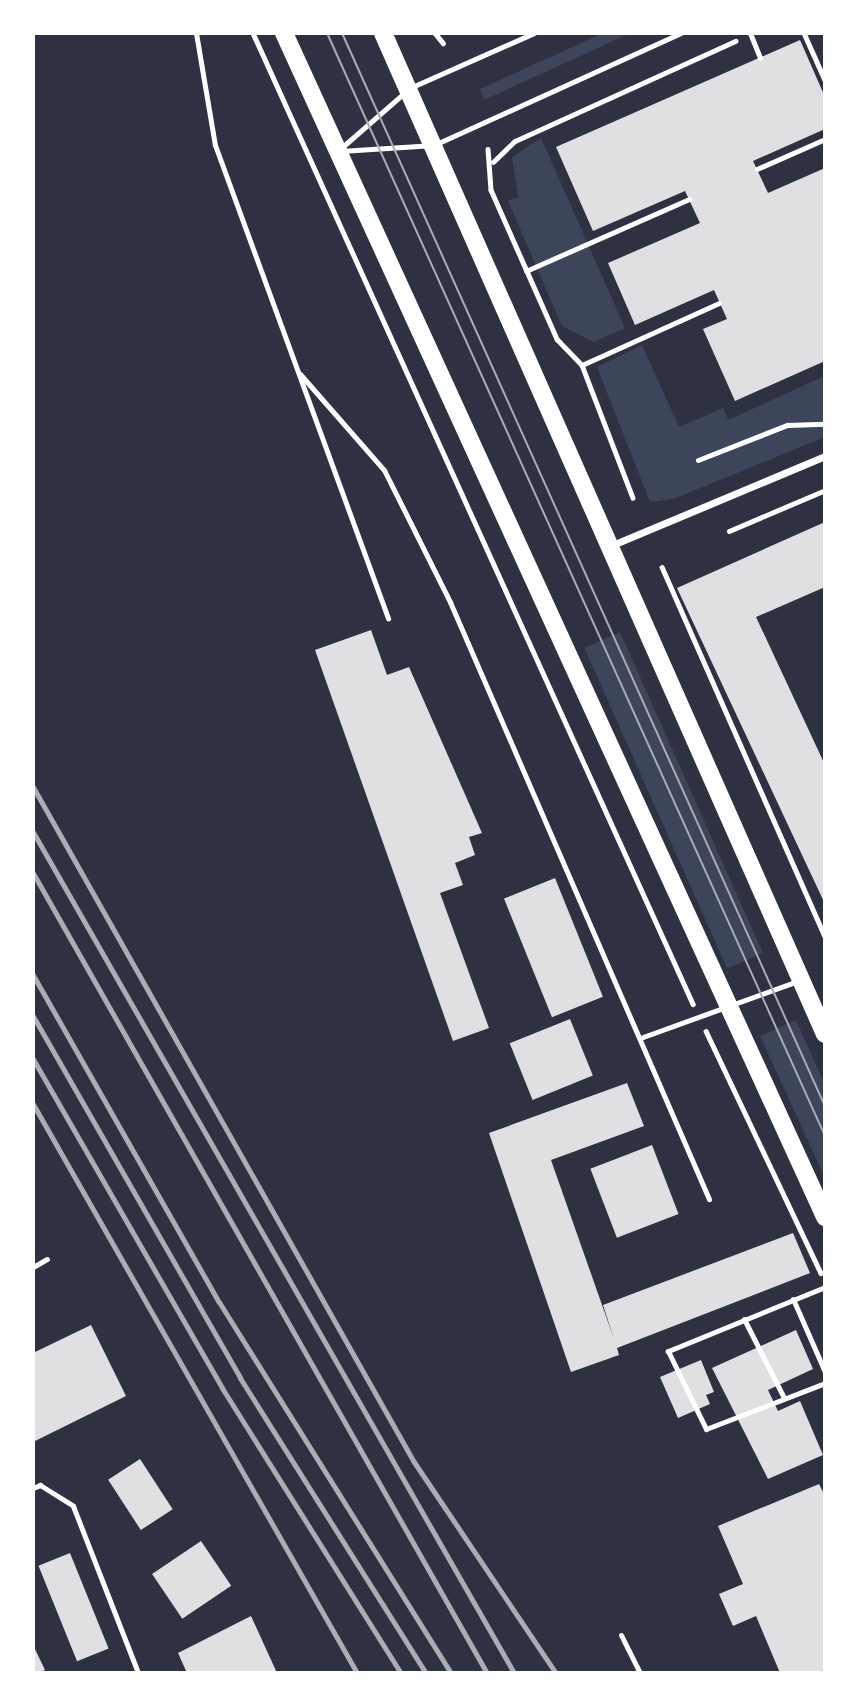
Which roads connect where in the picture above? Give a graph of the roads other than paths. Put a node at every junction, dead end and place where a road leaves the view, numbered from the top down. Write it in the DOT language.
graph roads {
  1 [pos="196,33"];
  2 [pos="284,33"];
  3 [pos="383,33"];
  4 [pos="534,33"];
  5 [pos="681,33"];
  6 [pos="750,33"];
  7 [pos="761,58"];
  8 [pos="409,89"];
  9 [pos="434,145"];
  10 [pos="337,152"];
  11 [pos="300,374"];
  12 [pos="825,424"];
  13 [pos="825,456"];
  14 [pos="698,460"];
  15 [pos="825,490"];
  16 [pos="729,531"];
  17 [pos="607,547"];
  18 [pos="387,618"];
  19 [pos="801,980"];
  20 [pos="730,1010"];
  21 [pos="825,1034"];
  22 [pos="643,1037"];
  23 [pos="709,1199"];
  24 [pos="825,1217"];
  25 [pos="47,1259"];
  26 [pos="33,1267"];
  27 [pos="825,1287"];
  28 [pos="793,1299"];
  29 [pos="744,1319"];
  30 [pos="825,1372"];
  31 [pos="825,1383"];
  32 [pos="784,1398"];
  33 [pos="33,1488"];
  34 [pos="621,1635"];
  35 [pos="138,1673"];
  36 [pos="640,1673"];
  1 -- 11 [label="lane"];
  2 -- 10 [label="main road"];
  3 -- 8 [label="main road"];
  4 -- 8 [label="lane"];
  5 -- 9 [label="lane"];
  6 -- 7 [label="lane"];
  8 -- 9 [label="main road"];
  8 -- 10 [label="lane"];
  9 -- 10 [label="lane"];
  9 -- 17 [label="main road"];
  10 -- 20 [label="main road"];
  11 -- 18 [label="lane"];
  11 -- 22 [label="lane"];
  12 -- 14 [label="lane"];
  13 -- 17 [label="street"];
  15 -- 16 [label="lane"];
  17 -- 19 [label="main road"];
  19 -- 20 [label="lane"];
  19 -- 21 [label="main road"];
  20 -- 22 [label="lane"];
  20 -- 24 [label="main road"];
  22 -- 23 [label="lane"];
  25 -- 26 [label="lane"];
  27 -- 28 [label="lane"];
  28 -- 29 [label="lane"];
  28 -- 30 [label="lane"];
  29 -- 32 [label="lane"];
  29 -- 32 [label="lane"];
  31 -- 32 [label="lane"];
  33 -- 35 [label="lane"];
  34 -- 36 [label="lane"];
}
